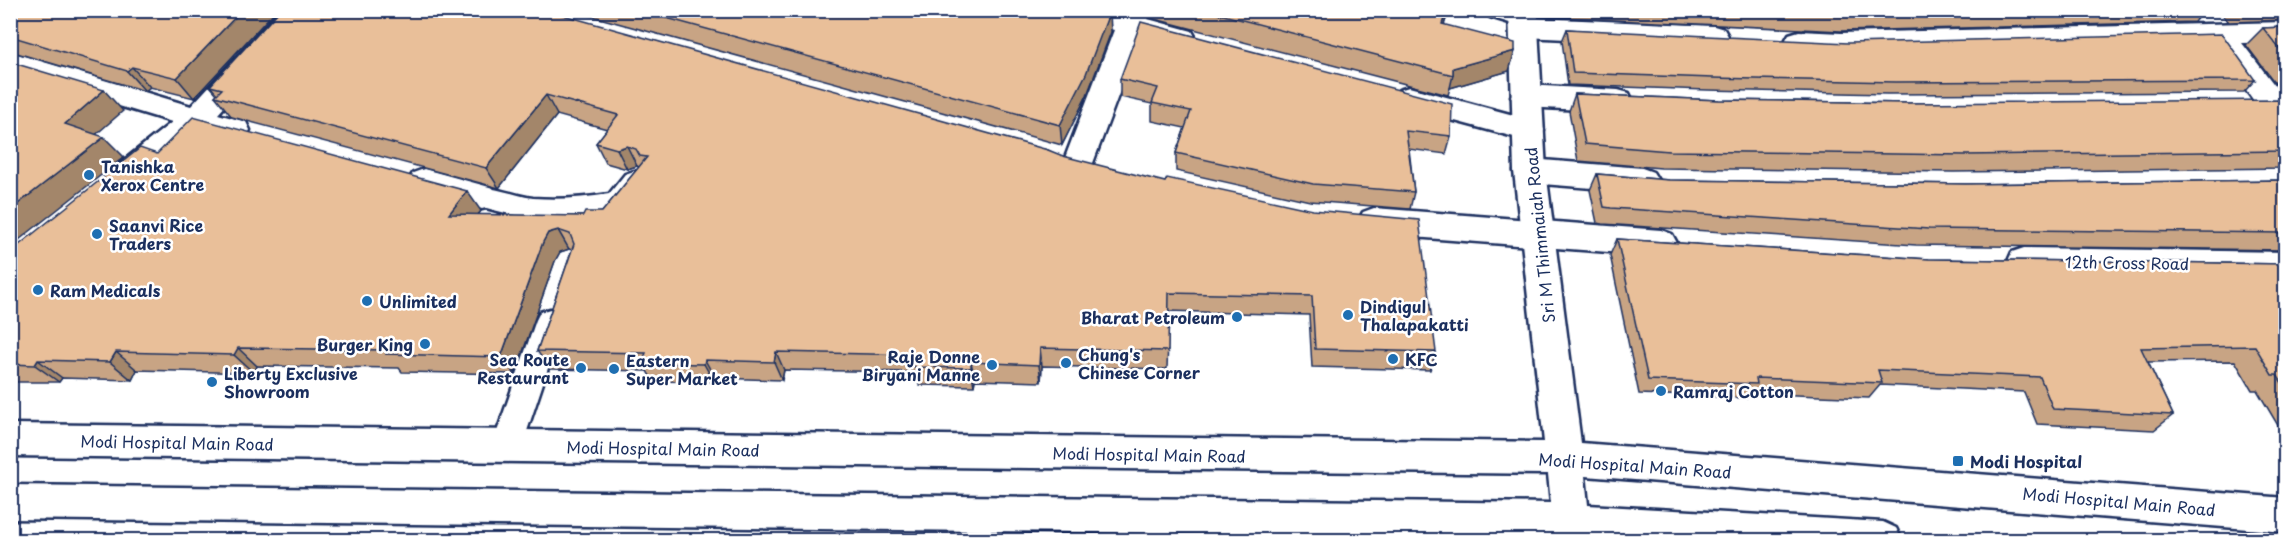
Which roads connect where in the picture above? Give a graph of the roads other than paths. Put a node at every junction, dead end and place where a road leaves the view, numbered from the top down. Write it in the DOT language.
graph roads {
  1 [pos="297,10"];
  2 [pos="1075,10"];
  3 [pos="1518,16"];
  4 [pos="1135,17"];
  5 [pos="2211,21"];
  6 [pos="2286,32"];
  7 [pos="1736,38"];
  8 [pos="1771,39"];
  9 [pos="1211,45"];
  10 [pos="10,62"];
  11 [pos="1381,91"];
  12 [pos="1526,96"];
  13 [pos="1640,103"];
  14 [pos="2235,104"];
  15 [pos="2281,110"];
  16 [pos="195,120"];
  17 [pos="1529,130"];
  18 [pos="264,138"];
  19 [pos="1078,163"];
  20 [pos="1530,171"];
  21 [pos="402,175"];
  22 [pos="636,178"];
  23 [pos="1673,182"];
  24 [pos="482,196"];
  25 [pos="96,200"];
  26 [pos="1346,218"];
  27 [pos="1537,235"];
  28 [pos="1691,245"];
  29 [pos="1999,261"];
  30 [pos="2286,265"];
  31 [pos="559,294"];
  32 [pos="10,440"];
  33 [pos="507,446"];
  34 [pos="1564,458"];
  35 [pos="10,502"];
  36 [pos="2286,515"];
  37 [pos="1573,531"];
  38 [pos="1883,540"];
  1 -- 16 [label="street"];
  2 -- 4 [label="street"];
  3 -- 7 [label="street"];
  3 -- 12 [label="street, Sri M Thimmaiah Road"];
  4 -- 9 [label="street"];
  4 -- 19 [label="street"];
  5 -- 6 [label="street"];
  5 -- 8 [label="street"];
  5 -- 15 [label="street"];
  10 -- 16 [label="street"];
  11 -- 17 [label="street"];
  12 -- 13 [label="street"];
  12 -- 17 [label="street, Sri M Thimmaiah Road"];
  14 -- 15 [label="street"];
  16 -- 18 [label="street"];
  16 -- 25 [label="street"];
  17 -- 20 [label="street, Sri M Thimmaiah Road"];
  20 -- 23 [label="street"];
  20 -- 27 [label="street, Sri M Thimmaiah Road"];
  21 -- 24 [label="street"];
  22 -- 24 [label="lane"];
  26 -- 27 [label="street"];
  27 -- 28 [label="street"];
  27 -- 34 [label="street, Sri M Thimmaiah Road"];
  29 -- 30 [label="street, 12th Cross Road"];
  31 -- 33 [label="lane"];
  32 -- 33 [label="street, Modi Hospital Main Road"];
  33 -- 34 [label="street, Modi Hospital Main Road"];
  34 -- 36 [label="street, Modi Hospital Main Road"];
  34 -- 37 [label="street, Sri M Thimmaiah Road"];
  35 -- 37 [label="street"];
  37 -- 38 [label="street"];
}
